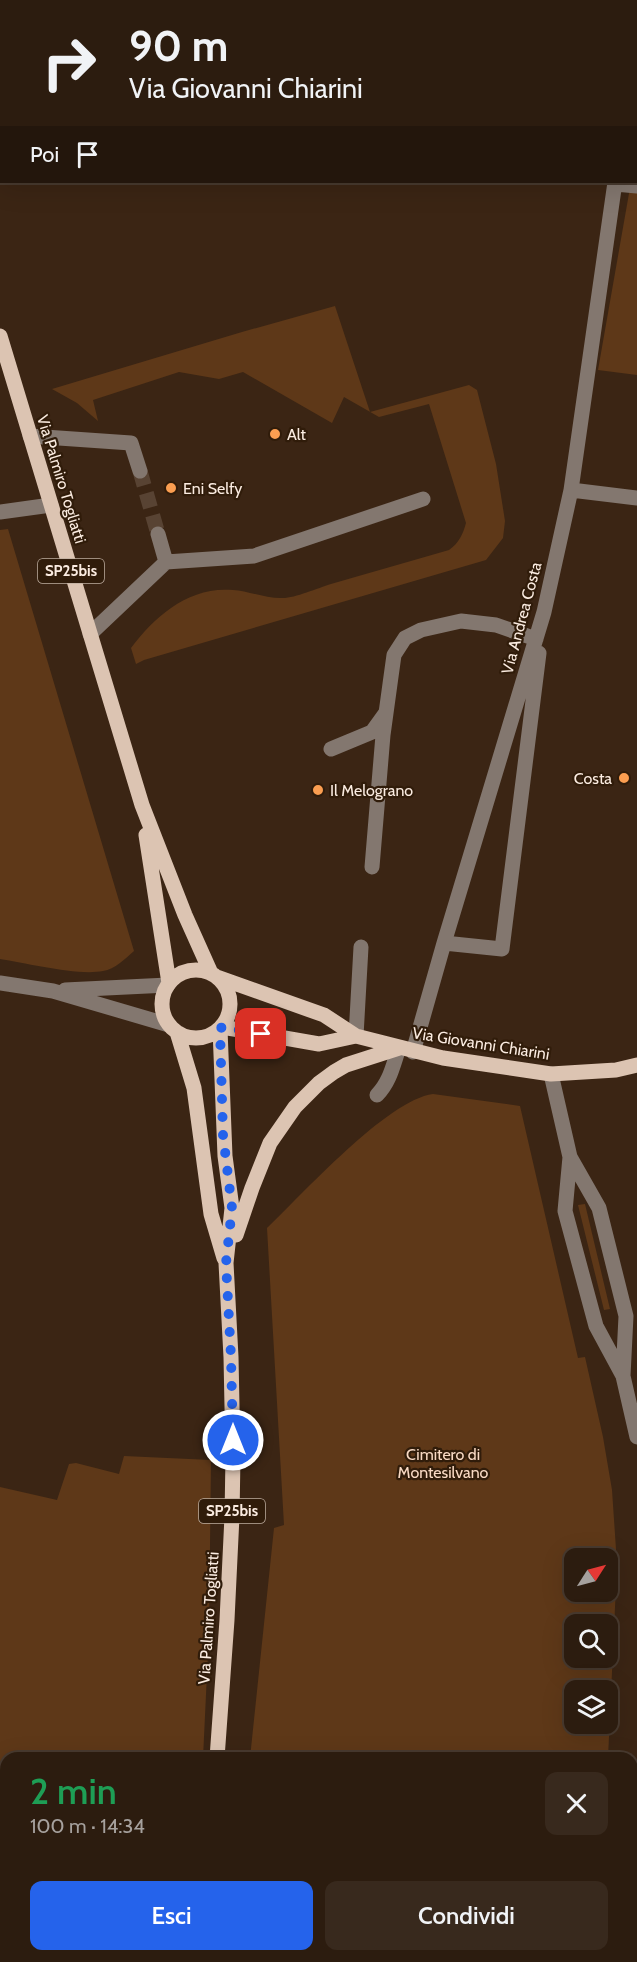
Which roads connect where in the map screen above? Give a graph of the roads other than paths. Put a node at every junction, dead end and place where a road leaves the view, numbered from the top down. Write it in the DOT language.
graph roads {
  1 [pos="615,183"];
  2 [pos="637,186"];
  3 [pos="0,336"];
  4 [pos="30,436"];
  5 [pos="140,471"];
  6 [pos="571,490"];
  7 [pos="637,498"];
  8 [pos="423,499"];
  9 [pos="51,506"];
  10 [pos="0,512"];
  11 [pos="158,534"];
  12 [pos="166,562"];
  13 [pos="544,612"];
  14 [pos="90,634"];
  15 [pos="536,639"];
  16 [pos="386,712"];
  17 [pos="331,749"];
  18 [pos="142,806"];
  19 [pos="372,867"];
  20 [pos="444,943"];
  21 [pos="361,946"];
  22 [pos="214,975"];
  23 [pos="0,983"];
  24 [pos="168,984"];
  25 [pos="53,991"];
  26 [pos="173,1028"];
  27 [pos="221,1028"];
  28 [pos="356,1036"];
  29 [pos="406,1050"];
  30 [pos="637,1065"];
  31 [pos="551,1074"];
  32 [pos="377,1095"];
  33 [pos="570,1157"];
  34 [pos="226,1263"];
  35 [pos="630,1376"];
  36 [pos="637,1437"];
  37 [pos="217,1752"];
  1 -- 2 [label="street"];
  1 -- 6 [label="street, Via Andrea Costa"];
  3 -- 4 [label="main road, Via Palmiro Togliatti / SP25bis"];
  4 -- 5 [label="street"];
  4 -- 9 [label="main road, Via Palmiro Togliatti / SP25bis"];
  6 -- 7 [label="street"];
  6 -- 13 [label="street, Via Andrea Costa"];
  8 -- 12 [label="street"];
  9 -- 10 [label="street"];
  9 -- 14 [label="main road, Via Palmiro Togliatti / SP25bis"];
  11 -- 12 [label="street"];
  12 -- 14 [label="street"];
  13 -- 15 [label="street, Via Andrea Costa"];
  13 -- 20 [label="street"];
  14 -- 18 [label="main road, Via Palmiro Togliatti / SP25bis"];
  15 -- 16 [label="street"];
  15 -- 20 [label="street, Via Andrea Costa"];
  16 -- 17 [label="street"];
  16 -- 19 [label="street"];
  18 -- 22 [label="main road, Via Palmiro Togliatti / SP25bis"];
  18 -- 24 [label="main road, Via Palmiro Togliatti / SP25bis"];
  20 -- 29 [label="street, Via Andrea Costa"];
  21 -- 28 [label="street"];
  22 -- 24 [label="main road"];
  22 -- 27 [label="main road"];
  22 -- 28 [label="main road, Via Giovanni Chiarini"];
  23 -- 25 [label="street"];
  24 -- 25 [label="street"];
  24 -- 26 [label="main road"];
  25 -- 26 [label="street"];
  26 -- 27 [label="main road"];
  26 -- 34 [label="main road, Via Palmiro Togliatti / SP25bis"];
  27 -- 28 [label="main road, Via Giovanni Chiarini"];
  27 -- 34 [label="main road, Via Palmiro Togliatti / SP25bis"];
  28 -- 29 [label="main road, Via Giovanni Chiarini"];
  29 -- 31 [label="main road, Via Giovanni Chiarini"];
  29 -- 32 [label="street, Via Andrea Costa"];
  29 -- 34 [label="main road"];
  30 -- 31 [label="main road, Via Giovanni Chiarini"];
  31 -- 33 [label="street"];
  33 -- 35 [label="street"];
  33 -- 35 [label="street"];
  34 -- 37 [label="main road, Via Palmiro Togliatti / SP25bis"];
  35 -- 36 [label="street"];
}
